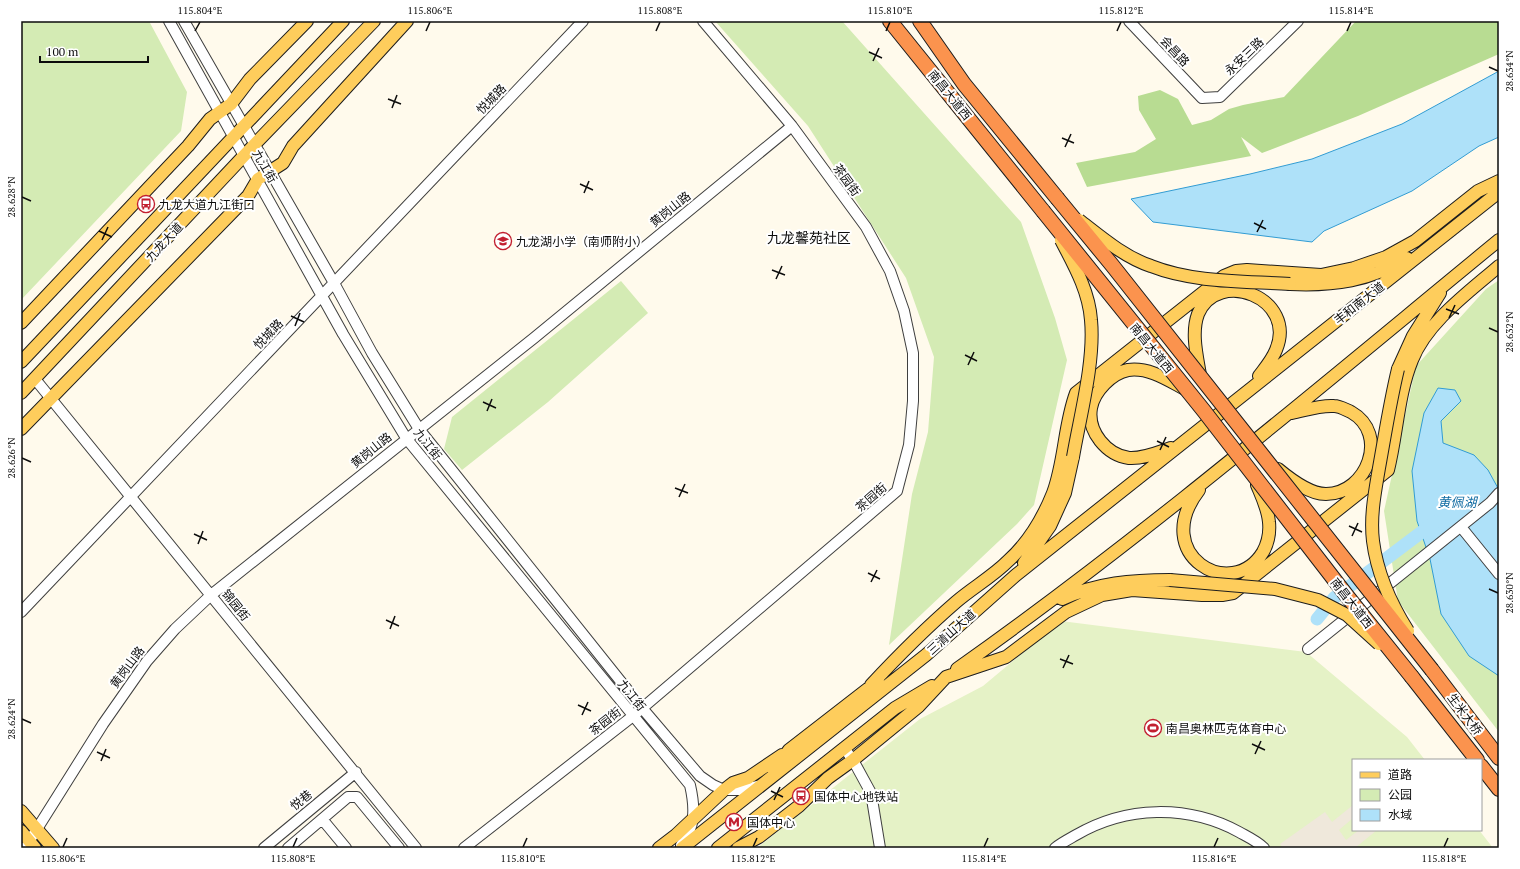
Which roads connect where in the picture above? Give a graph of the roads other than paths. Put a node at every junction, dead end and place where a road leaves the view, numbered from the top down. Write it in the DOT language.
graph roads {
  1 [pos="168,21"];
  2 [pos="184,21"];
  3 [pos="307,21"];
  4 [pos="343,21"];
  5 [pos="374,21"];
  6 [pos="407,21"];
  7 [pos="583,21"];
  8 [pos="703,21"];
  9 [pos="890,21"];
  10 [pos="920,21"];
  11 [pos="1129,21"];
  12 [pos="1298,21"];
  13 [pos="1202,98"];
  14 [pos="231,104"];
  15 [pos="220,112"];
  16 [pos="243,126"];
  17 [pos="792,126"];
  18 [pos="233,137"];
  19 [pos="254,145"];
  20 [pos="244,156"];
  21 [pos="270,172"];
  22 [pos="258,180"];
  23 [pos="1499,181"];
  24 [pos="1499,192"];
  25 [pos="1067,210"];
  26 [pos="1047,216"];
  27 [pos="1448,233"];
  28 [pos="1499,240"];
  29 [pos="1499,266"];
  30 [pos="334,283"];
  31 [pos="1446,284"];
  32 [pos="323,295"];
  33 [pos="21,323"];
  34 [pos="21,362"];
  35 [pos="1200,375"];
  36 [pos="35,379"];
  37 [pos="1252,387"];
  38 [pos="1185,389"];
  39 [pos="21,393"];
  40 [pos="50,399"];
  41 [pos="1218,414"];
  42 [pos="1289,414"];
  43 [pos="21,429"];
  44 [pos="419,429"];
  45 [pos="406,438"];
  46 [pos="1179,446"];
  47 [pos="1264,456"];
  48 [pos="1252,473"];
  49 [pos="1210,476"];
  50 [pos="1499,493"];
  51 [pos="130,497"];
  52 [pos="1461,527"];
  53 [pos="1499,574"];
  54 [pos="1016,575"];
  55 [pos="211,595"];
  56 [pos="1046,606"];
  57 [pos="21,612"];
  58 [pos="1308,649"];
  59 [pos="926,655"];
  60 [pos="1432,670"];
  61 [pos="946,677"];
  62 [pos="1412,677"];
  63 [pos="871,685"];
  64 [pos="642,708"];
  65 [pos="633,716"];
  66 [pos="844,748"];
  67 [pos="789,750"];
  68 [pos="1499,758"];
  69 [pos="1475,759"];
  70 [pos="853,760"];
  71 [pos="1482,767"];
  72 [pos="356,772"];
  73 [pos="765,784"];
  74 [pos="1499,789"];
  75 [pos="724,790"];
  76 [pos="21,810"];
  77 [pos="322,819"];
  78 [pos="692,819"];
  79 [pos="37,829"];
  80 [pos="27,842"];
  81 [pos="53,848"];
  82 [pos="264,848"];
  83 [pos="288,848"];
  84 [pos="346,848"];
  85 [pos="399,848"];
  86 [pos="416,848"];
  87 [pos="464,848"];
  88 [pos="659,848"];
  89 [pos="679,848"];
  90 [pos="682,848"];
  91 [pos="718,848"];
  92 [pos="738,848"];
  93 [pos="880,848"];
  94 [pos="1055,848"];
  95 [pos="1264,848"];
  1 -- 15 [label="street, 九江街"];
  2 -- 14 [label="street, 九江街"];
  3 -- 14 [label="main road"];
  4 -- 16 [label="main road, 九龙大道"];
  5 -- 19 [label="main road, 九龙大道"];
  6 -- 21 [label="main road"];
  7 -- 30 [label="street, 悦城路"];
  8 -- 17 [label="street, 茶园街"];
  9 -- 26 [label="highway, 南昌大道西"];
  10 -- 25 [label="highway, 南昌大道西, bridge"];
  11 -- 13 [label="street, 会昌路"];
  12 -- 13 [label="street, 永安三路"];
  14 -- 15 [label="main road"];
  14 -- 16 [label="street, 九江街"];
  15 -- 18 [label="street, 九江街"];
  15 -- 33 [label="main road"];
  16 -- 18 [label="main road, 九龙大道"];
  16 -- 19 [label="street, 九江街"];
  17 -- 44 [label="street, 黄岗山路"];
  17 -- 64 [label="street, 茶园街"];
  18 -- 20 [label="street, 九江街"];
  18 -- 34 [label="main road, 九龙大道"];
  19 -- 20 [label="main road, 九龙大道"];
  19 -- 21 [label="street, 九江街"];
  20 -- 22 [label="street, 九江街"];
  20 -- 36 [label="main road, 九龙大道"];
  21 -- 22 [label="main road"];
  21 -- 30 [label="street, 九江街"];
  22 -- 32 [label="street, 九江街"];
  22 -- 40 [label="main road"];
  23 -- 63 [label="main road"];
  24 -- 27 [label="main road, 丰和南大道"];
  25 -- 27 [label="main road, bridge"];
  25 -- 35 [label="highway, 南昌大道西, bridge"];
  26 -- 38 [label="highway, 南昌大道西, bridge"];
  26 -- 54 [label="main road, bridge"];
  27 -- 37 [label="main road, 丰和南大道"];
  28 -- 31 [label="main road"];
  29 -- 61 [label="main road"];
  30 -- 32 [label="street, 悦城路"];
  30 -- 44 [label="street, 九江街"];
  31 -- 42 [label="main road"];
  31 -- 60 [label="main road, bridge"];
  32 -- 45 [label="street, 九江街"];
  32 -- 51 [label="street, 悦城路"];
  35 -- 37 [label="main road"];
  35 -- 47 [label="highway, 南昌大道西, bridge"];
  36 -- 39 [label="main road, 九龙大道"];
  36 -- 40 [label="street, 锦园街"];
  37 -- 41 [label="main road, 丰和南大道"];
  38 -- 46 [label="main road"];
  38 -- 48 [label="highway, 南昌大道西, bridge"];
  40 -- 43 [label="main road"];
  40 -- 51 [label="street, 锦园街"];
  41 -- 46 [label="main road, 三清山大道"];
  42 -- 47 [label="main road, bridge"];
  42 -- 49 [label="main road"];
  44 -- 45 [label="street, 黄岗山路"];
  44 -- 64 [label="street, 九江街"];
  45 -- 55 [label="street, 黄岗山路"];
  45 -- 65 [label="street, 九江街"];
  46 -- 54 [label="main road, 三清山大道"];
  47 -- 60 [label="highway, 南昌大道西, bridge"];
  48 -- 49 [label="main road, bridge"];
  48 -- 62 [label="highway, 南昌大道西, bridge"];
  49 -- 56 [label="main road"];
  50 -- 52 [label="street"];
  51 -- 55 [label="street, 锦园街"];
  51 -- 57 [label="street, 悦城路"];
  52 -- 53 [label="street"];
  52 -- 58 [label="street"];
  54 -- 59 [label="main road, 三清山大道"];
  55 -- 72 [label="street, 锦园街"];
  55 -- 79 [label="street, 黄岗山路"];
  56 -- 61 [label="main road"];
  56 -- 62 [label="main road, bridge"];
  59 -- 63 [label="main road"];
  59 -- 73 [label="main road, 三清山大道"];
  60 -- 68 [label="highway, 生米大桥"];
  61 -- 66 [label="main road"];
  61 -- 70 [label="main road"];
  62 -- 69 [label="highway, 生米大桥"];
  63 -- 67 [label="main road"];
  64 -- 65 [label="street, 茶园街"];
  64 -- 75 [label="street, 九江街"];
  65 -- 78 [label="street, 九江街"];
  65 -- 87 [label="street, 茶园街"];
  66 -- 70 [label="street"];
  66 -- 91 [label="main road"];
  67 -- 73 [label="main road"];
  67 -- 75 [label="main road"];
  70 -- 92 [label="main road"];
  70 -- 93 [label="street"];
  71 -- 74 [label="highway"];
  72 -- 82 [label="street, 悦巷"];
  72 -- 86 [label="street, 锦园街"];
  73 -- 75 [label="street"];
  73 -- 90 [label="main road, 三清山大道"];
  75 -- 78 [label="main road"];
  76 -- 79 [label="main road"];
  77 -- 83 [label="street"];
  77 -- 84 [label="street"];
  77 -- 85 [label="street"];
  78 -- 88 [label="main road"];
  78 -- 89 [label="street, 九江街"];
  79 -- 80 [label="street, 黄岗山路"];
  79 -- 81 [label="main road"];
  94 -- 95 [label="street"];
}
